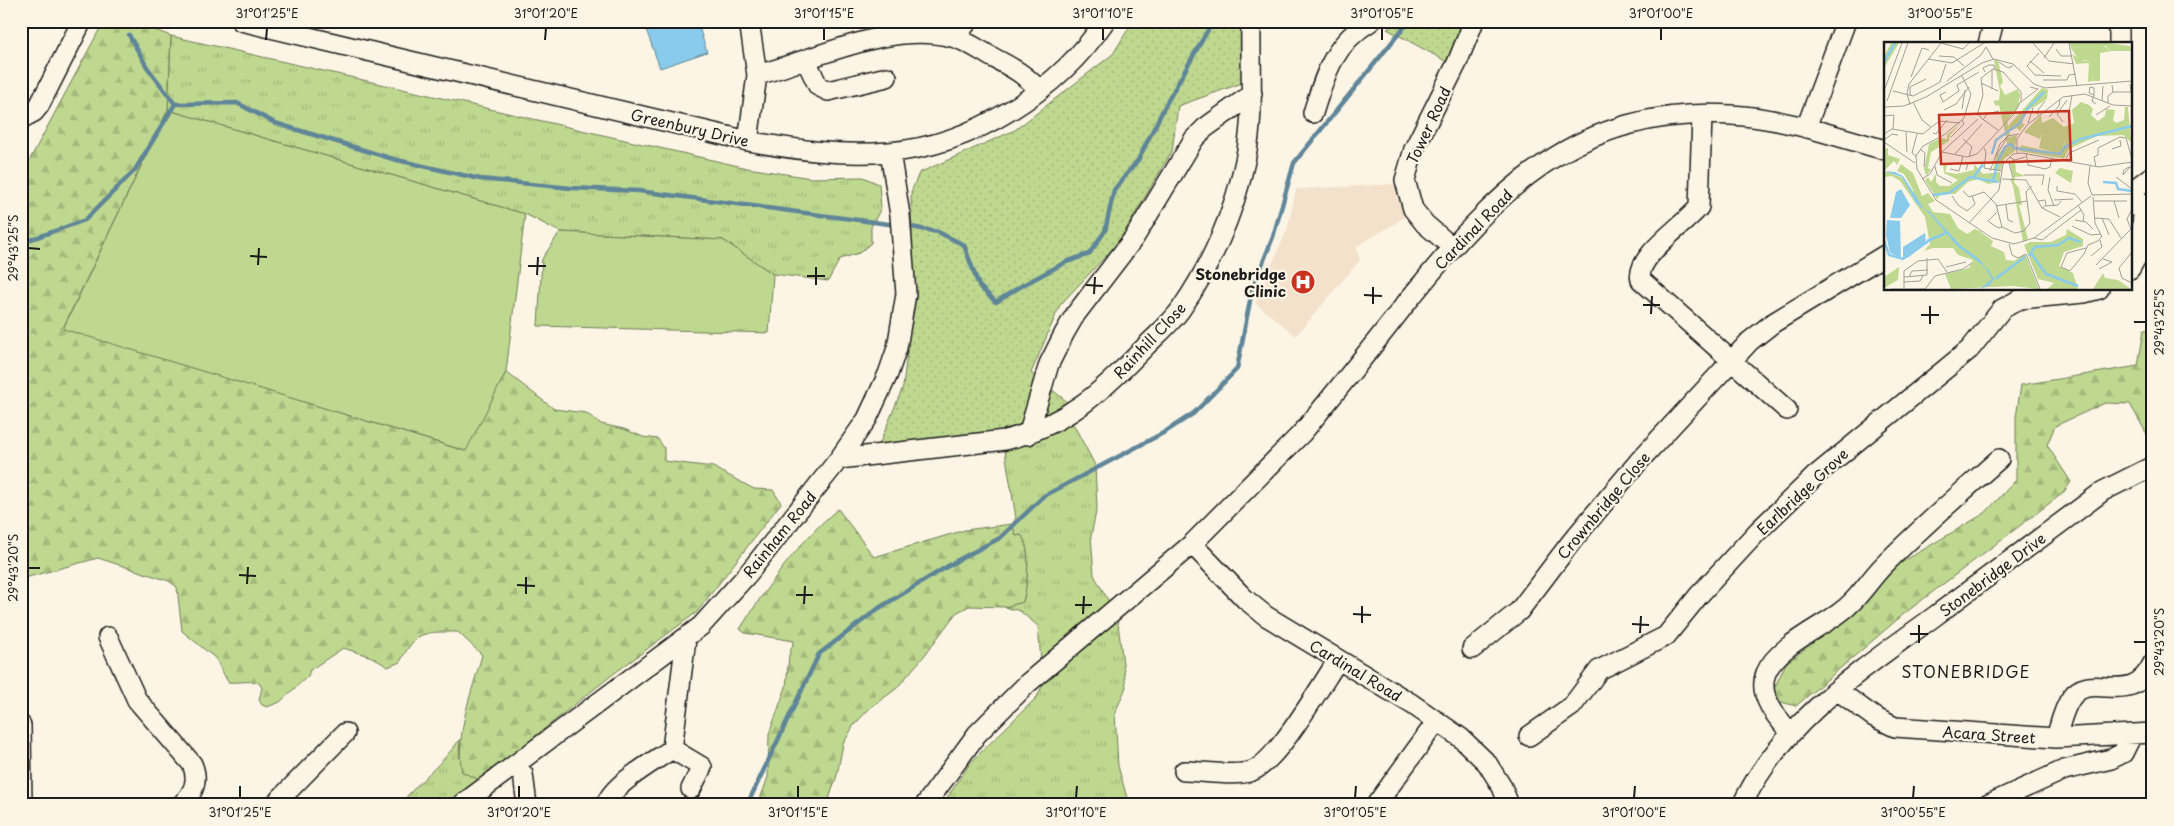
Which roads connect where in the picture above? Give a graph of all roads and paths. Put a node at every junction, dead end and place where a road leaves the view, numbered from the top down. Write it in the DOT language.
graph roads {
  1 [pos="82,21"];
  2 [pos="241,21"];
  3 [pos="750,21"];
  4 [pos="968,21"];
  5 [pos="1104,21"];
  6 [pos="1251,21"];
  7 [pos="1371,21"];
  8 [pos="1474,21"];
  9 [pos="1846,21"];
  10 [pos="1994,21"];
  11 [pos="2113,21"];
  12 [pos="312,29"];
  13 [pos="954,38"];
  14 [pos="1989,42"];
  15 [pos="2119,42"];
  16 [pos="806,60"];
  17 [pos="757,75"];
  18 [pos="887,77"];
  19 [pos="1039,90"];
  20 [pos="1252,94"];
  21 [pos="1313,113"];
  22 [pos="1702,115"];
  23 [pos="21,119"];
  24 [pos="1806,128"];
  25 [pos="748,141"];
  26 [pos="1884,150"];
  27 [pos="890,152"];
  28 [pos="2153,175"];
  29 [pos="2140,203"];
  30 [pos="1452,247"];
  31 [pos="1884,256"];
  32 [pos="2132,265"];
  33 [pos="2095,290"];
  34 [pos="1732,360"];
  35 [pos="1787,410"];
  36 [pos="1028,434"];
  37 [pos="1999,458"];
  38 [pos="839,459"];
  39 [pos="2153,466"];
  40 [pos="1192,544"];
  41 [pos="108,637"];
  42 [pos="686,639"];
  43 [pos="1472,649"];
  44 [pos="1338,660"];
  45 [pos="2153,663"];
  46 [pos="1837,690"];
  47 [pos="1437,720"];
  48 [pos="21,725"];
  49 [pos="345,733"];
  50 [pos="1790,733"];
  51 [pos="2153,733"];
  52 [pos="2132,735"];
  53 [pos="1529,736"];
  54 [pos="2056,738"];
  55 [pos="672,749"];
  56 [pos="516,764"];
  57 [pos="1184,771"];
  58 [pos="690,789"];
  59 [pos="22,805"];
  60 [pos="181,805"];
  61 [pos="274,805"];
  62 [pos="461,805"];
  63 [pos="527,805"];
  64 [pos="606,805"];
  65 [pos="925,805"];
  66 [pos="1376,805"];
  67 [pos="1509,805"];
  68 [pos="1742,805"];
  69 [pos="1987,805"];
  1 -- 23 [label="street"];
  2 -- 12 [label="street, Greenbury Drive"];
  3 -- 17 [label="street"];
  4 -- 13 [label="street"];
  5 -- 19 [label="street, Greenbury Drive"];
  6 -- 20 [label="street, Rainhill Close"];
  7 -- 21 [label="street"];
  8 -- 30 [label="street, Tower Road"];
  9 -- 24 [label="street"];
  10 -- 14 [label="street"];
  11 -- 15 [label="street"];
  12 -- 25 [label="street, Greenbury Drive"];
  13 -- 16 [label="street"];
  13 -- 19 [label="street"];
  16 -- 17 [label="street"];
  16 -- 18 [label="street"];
  17 -- 25 [label="street"];
  19 -- 27 [label="street, Greenbury Drive"];
  20 -- 36 [label="street"];
  20 -- 36 [label="street, Rainhill Close"];
  22 -- 24 [label="street, Cardinal Road"];
  22 -- 30 [label="street, Cardinal Road"];
  22 -- 34 [label="street"];
  24 -- 26 [label="street, Cardinal Road"];
  25 -- 27 [label="street, Greenbury Drive"];
  27 -- 38 [label="street, Rainham Road"];
  28 -- 29 [label="street"];
  29 -- 32 [label="street"];
  30 -- 40 [label="street, Cardinal Road"];
  31 -- 34 [label="street, Crownbridge Close"];
  33 -- 53 [label="street, Earlbridge Grove"];
  34 -- 35 [label="street"];
  34 -- 43 [label="street, Crownbridge Close"];
  36 -- 38 [label="street, Rainhill Close"];
  37 -- 50 [label="street"];
  38 -- 42 [label="street, Rainham Road"];
  39 -- 46 [label="street, Stonebridge Drive"];
  40 -- 44 [label="street, Cardinal Road"];
  40 -- 65 [label="street, Cardinal Road"];
  41 -- 60 [label="street"];
  42 -- 55 [label="street"];
  42 -- 56 [label="street, Rainham Road"];
  44 -- 47 [label="street, Cardinal Road"];
  44 -- 57 [label="street"];
  45 -- 54 [label="street"];
  46 -- 50 [label="street, Stonebridge Drive"];
  46 -- 54 [label="street, Acara Street"];
  47 -- 66 [label="street"];
  47 -- 67 [label="street, Cardinal Road"];
  48 -- 59 [label="street"];
  49 -- 61 [label="street"];
  50 -- 68 [label="street, Stonebridge Drive"];
  51 -- 52 [label="street, Acara Street"];
  52 -- 54 [label="street, Acara Street"];
  52 -- 69 [label="street"];
  55 -- 58 [label="street"];
  55 -- 64 [label="street"];
  56 -- 62 [label="street, Rainham Road"];
  56 -- 63 [label="street"];
}
